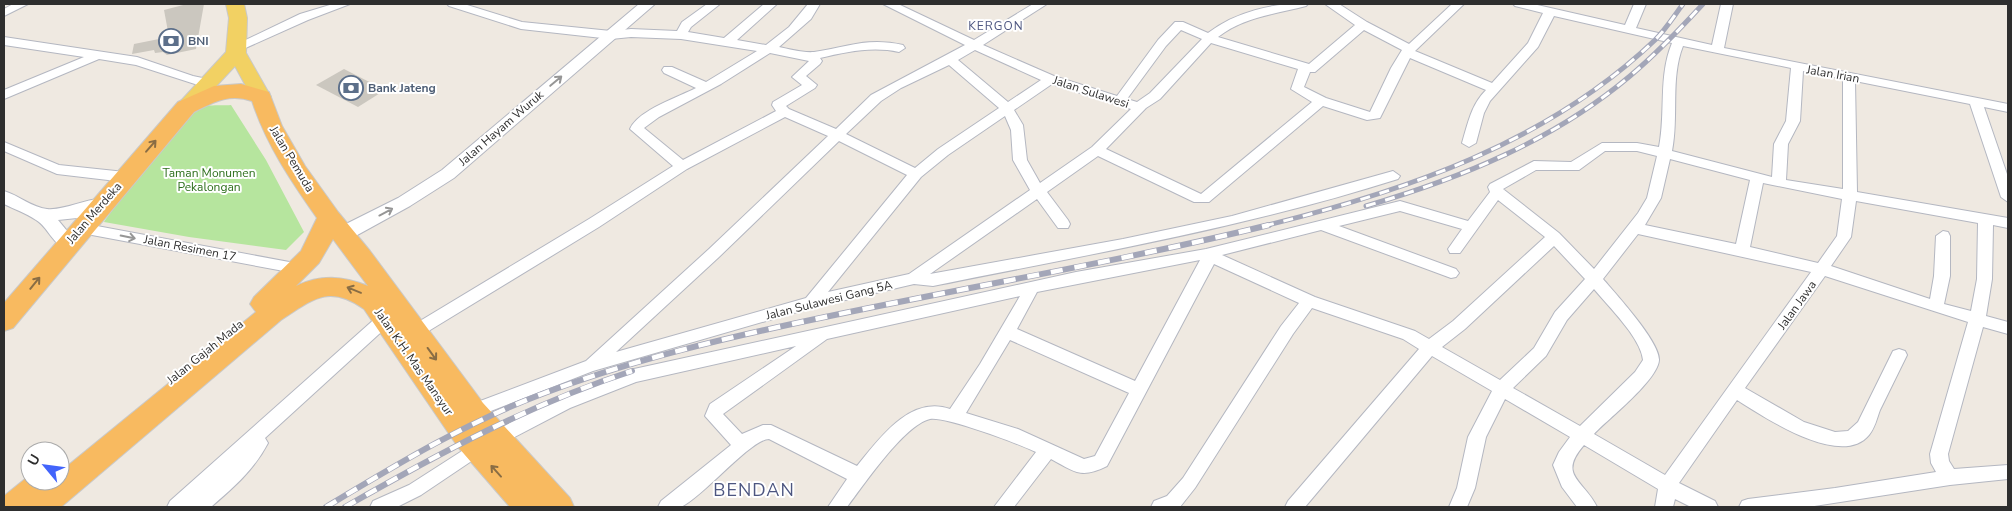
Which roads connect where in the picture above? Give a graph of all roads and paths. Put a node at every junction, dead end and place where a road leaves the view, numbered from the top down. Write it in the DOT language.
graph roads {
  1 [pos="22,4"];
  2 [pos="235,4"];
  3 [pos="344,4"];
  4 [pos="453,4"];
  5 [pos="648,4"];
  6 [pos="714,4"];
  7 [pos="771,4"];
  8 [pos="814,4"];
  9 [pos="1041,4"];
  10 [pos="1302,4"];
  11 [pos="1331,4"];
  12 [pos="1458,4"];
  13 [pos="1519,4"];
  14 [pos="1640,4"];
  15 [pos="1727,4"];
  16 [pos="897,5"];
  17 [pos="1550,11"];
  18 [pos="4,13"];
  19 [pos="1364,25"];
  20 [pos="1629,30"];
  21 [pos="610,35"];
  22 [pos="681,36"];
  23 [pos="1208,38"];
  24 [pos="4,41"];
  25 [pos="1680,41"];
  26 [pos="727,42"];
  27 [pos="976,44"];
  28 [pos="769,47"];
  29 [pos="899,48"];
  30 [pos="236,50"];
  31 [pos="1408,50"];
  32 [pos="1717,50"];
  33 [pos="96,56"];
  34 [pos="812,56"];
  35 [pos="950,60"];
  36 [pos="1797,67"];
  37 [pos="1305,68"];
  38 [pos="668,70"];
  39 [pos="1849,76"];
  40 [pos="1050,79"];
  41 [pos="208,83"];
  42 [pos="705,87"];
  43 [pos="1493,88"];
  44 [pos="4,95"];
  45 [pos="261,97"];
  46 [pos="1321,101"];
  47 [pos="1975,101"];
  48 [pos="1119,102"];
  49 [pos="1141,106"];
  50 [pos="186,107"];
  51 [pos="2008,108"];
  52 [pos="1005,109"];
  53 [pos="784,112"];
  54 [pos="838,135"];
  55 [pos="1469,143"];
  56 [pos="4,146"];
  57 [pos="1097,150"];
  58 [pos="1666,154"];
  59 [pos="682,166"];
  60 [pos="916,174"];
  61 [pos="1393,176"];
  62 [pos="125,177"];
  63 [pos="1757,179"];
  64 [pos="1779,183"];
  65 [pos="1039,191"];
  66 [pos="1497,192"];
  67 [pos="1850,196"];
  68 [pos="2008,197"];
  69 [pos="4,198"];
  70 [pos="102,204"];
  71 [pos="44,216"];
  72 [pos="1985,219"];
  73 [pos="2008,223"];
  74 [pos="1063,224"];
  75 [pos="336,226"];
  76 [pos="1324,226"];
  77 [pos="1472,227"];
  78 [pos="1635,228"];
  79 [pos="74,236"];
  80 [pos="1943,236"];
  81 [pos="1554,237"];
  82 [pos="1455,249"];
  83 [pos="1742,250"];
  84 [pos="1208,255"];
  85 [pos="300,269"];
  86 [pos="1822,269"];
  87 [pos="1451,273"];
  88 [pos="914,278"];
  89 [pos="1594,280"];
  90 [pos="1032,288"];
  91 [pos="1310,301"];
  92 [pos="811,302"];
  93 [pos="1936,308"];
  94 [pos="1978,319"];
  95 [pos="384,320"];
  96 [pos="4,321"];
  97 [pos="2008,328"];
  98 [pos="416,332"];
  99 [pos="1008,332"];
  100 [pos="826,334"];
  101 [pos="227,342"];
  102 [pos="1429,348"];
  103 [pos="1899,355"];
  104 [pos="589,366"];
  105 [pos="1502,388"];
  106 [pos="1139,390"];
  107 [pos="1734,390"];
  108 [pos="473,411"];
  109 [pos="954,417"];
  110 [pos="255,436"];
  111 [pos="1581,436"];
  112 [pos="486,443"];
  113 [pos="742,445"];
  114 [pos="1048,449"];
  115 [pos="70,460"];
  116 [pos="2008,472"];
  117 [pos="859,476"];
  118 [pos="1950,477"];
  119 [pos="1668,485"];
  120 [pos="32,491"];
  121 [pos="12,507"];
  122 [pos="39,507"];
  123 [pos="176,507"];
  124 [pos="198,507"];
  125 [pos="379,507"];
  126 [pos="550,507"];
  127 [pos="667,507"];
  128 [pos="837,507"];
  129 [pos="1003,507"];
  130 [pos="1160,507"];
  131 [pos="1294,507"];
  132 [pos="1458,507"];
  133 [pos="1588,507"];
  134 [pos="1664,507"];
  135 [pos="1709,507"];
  136 [pos="1748,507"];
  1 -- 18 [label="street"];
  2 -- 30 [label="main road"];
  3 -- 30 [label="street"];
  4 -- 21 [label="street"];
  5 -- 21 [label="street, Jalan Hayam Wuruk"];
  6 -- 22 [label="street"];
  7 -- 26 [label="street"];
  8 -- 28 [label="street"];
  9 -- 27 [label="street"];
  10 -- 23 [label="street, Jalan Sulawesi"];
  11 -- 19 [label="street"];
  12 -- 31 [label="street"];
  13 -- 17 [label="street"];
  14 -- 20 [label="street"];
  15 -- 32 [label="street"];
  16 -- 27 [label="street, Jalan Sulawesi"];
  17 -- 20 [label="street"];
  17 -- 43 [label="street"];
  19 -- 31 [label="street"];
  19 -- 37 [label="street"];
  20 -- 25 [label="street, Jalan Irian"];
  21 -- 22 [label="street"];
  75 -- 21 [label="street, Jalan Hayam Wuruk, one-way"];
  22 -- 26 [label="street"];
  23 -- 37 [label="street"];
  23 -- 48 [label="street"];
  23 -- 49 [label="street, Jalan Sulawesi"];
  24 -- 33 [label="street"];
  25 -- 32 [label="street, Jalan Irian"];
  25 -- 58 [label="street"];
  26 -- 28 [label="street"];
  27 -- 35 [label="street"];
  27 -- 40 [label="street, Jalan Sulawesi"];
  28 -- 34 [label="street"];
  28 -- 42 [label="street"];
  29 -- 34 [label="street"];
  30 -- 41 [label="main road"];
  30 -- 45 [label="main road"];
  31 -- 43 [label="street"];
  31 -- 46 [label="street"];
  32 -- 36 [label="street, Jalan Irian"];
  33 -- 41 [label="street"];
  33 -- 44 [label="street"];
  34 -- 53 [label="street"];
  35 -- 52 [label="street"];
  35 -- 54 [label="street"];
  36 -- 39 [label="street, Jalan Irian"];
  36 -- 64 [label="street"];
  37 -- 46 [label="street"];
  38 -- 42 [label="street"];
  39 -- 47 [label="street, Jalan Irian"];
  39 -- 67 [label="street, Jalan Jawa"];
  40 -- 48 [label="street, Jalan Sulawesi"];
  40 -- 52 [label="street"];
  41 -- 50 [label="main road"];
  42 -- 59 [label="street"];
  43 -- 55 [label="street"];
  45 -- 50 [label="highway, Jalan Merdeka"];
  45 -- 75 [label="highway, Jalan Pemuda"];
  46 -- 57 [label="street"];
  47 -- 51 [label="street, Jalan Irian"];
  47 -- 68 [label="street"];
  48 -- 49 [label="street, Jalan Sulawesi"];
  49 -- 57 [label="street, Jalan Sulawesi Gang 5A"];
  62 -- 50 [label="highway, Jalan Merdeka, one-way"];
  52 -- 60 [label="street"];
  52 -- 65 [label="street"];
  53 -- 54 [label="street"];
  53 -- 59 [label="street"];
  54 -- 60 [label="street"];
  54 -- 104 [label="street"];
  56 -- 62 [label="street"];
  57 -- 65 [label="street, Jalan Sulawesi Gang 5A"];
  58 -- 63 [label="street"];
  58 -- 66 [label="street"];
  58 -- 78 [label="street"];
  59 -- 98 [label="street"];
  60 -- 92 [label="street"];
  61 -- 88 [label="street"];
  62 -- 70 [label="highway, Jalan Merdeka"];
  63 -- 64 [label="street"];
  63 -- 83 [label="street"];
  64 -- 67 [label="street"];
  65 -- 74 [label="street"];
  65 -- 88 [label="street, Jalan Sulawesi Gang 5A"];
  66 -- 77 [label="street"];
  66 -- 81 [label="street"];
  67 -- 72 [label="street"];
  67 -- 86 [label="street, Jalan Jawa"];
  69 -- 71 [label="street"];
  70 -- 71 [label="street"];
  70 -- 79 [label="highway, Jalan Merdeka"];
  71 -- 79 [label="street"];
  72 -- 73 [label="street"];
  72 -- 94 [label="street"];
  75 -- 85 [label="highway, Jalan Gajah Mada"];
  75 -- 98 [label="highway, Jalan K.H. Mas Mansyur"];
  76 -- 77 [label="street"];
  76 -- 84 [label="street"];
  76 -- 87 [label="street"];
  77 -- 82 [label="street"];
  78 -- 83 [label="street"];
  78 -- 89 [label="street"];
  79 -- 85 [label="street, Jalan Resimen 17, one-way"];
  96 -- 79 [label="highway, Jalan Merdeka, one-way"];
  80 -- 93 [label="street"];
  81 -- 89 [label="street"];
  81 -- 102 [label="street"];
  83 -- 86 [label="street"];
  84 -- 90 [label="street"];
  84 -- 91 [label="street"];
  84 -- 106 [label="street"];
  85 -- 101 [label="highway, Jalan Gajah Mada"];
  86 -- 93 [label="street"];
  86 -- 107 [label="street, Jalan Jawa"];
  88 -- 92 [label="street, Jalan Sulawesi Gang 5A"];
  89 -- 105 [label="street"];
  89 -- 111 [label="street"];
  90 -- 99 [label="street"];
  90 -- 100 [label="street"];
  91 -- 102 [label="street"];
  91 -- 130 [label="street"];
  92 -- 104 [label="street, Jalan Sulawesi Gang 5A"];
  93 -- 94 [label="street"];
  94 -- 97 [label="street"];
  94 -- 118 [label="street"];
  95 -- 101 [label="highway, Jalan K.H. Mas Mansyur, one-way"];
  95 -- 110 [label="street"];
  95 -- 112 [label="highway, Jalan K.H. Mas Mansyur"];
  98 -- 108 [label="highway, Jalan K.H. Mas Mansyur, one-way"];
  99 -- 106 [label="street"];
  99 -- 109 [label="street"];
  100 -- 112 [label="street"];
  100 -- 113 [label="street"];
  101 -- 115 [label="highway, Jalan Gajah Mada"];
  101 -- 122 [label="highway"];
  102 -- 105 [label="street"];
  102 -- 131 [label="street"];
  103 -- 107 [label="street"];
  104 -- 108 [label="street, Jalan Sulawesi Gang 5A"];
  105 -- 111 [label="street"];
  105 -- 132 [label="street"];
  106 -- 114 [label="street"];
  107 -- 119 [label="street, Jalan Jawa"];
  108 -- 112 [label="highway, Jalan K.H. Mas Mansyur"];
  109 -- 114 [label="street"];
  109 -- 117 [label="street"];
  110 -- 123 [label="street"];
  110 -- 124 [label="street"];
  111 -- 119 [label="street"];
  111 -- 133 [label="street"];
  112 -- 125 [label="street"];
  112 -- 126 [label="highway, Jalan K.H. Mas Mansyur"];
  113 -- 117 [label="street"];
  113 -- 127 [label="street"];
  114 -- 129 [label="street"];
  116 -- 118 [label="street"];
  117 -- 128 [label="street"];
  118 -- 136 [label="street"];
  119 -- 134 [label="street, Jalan Jawa"];
  119 -- 135 [label="street"];
  120 -- 121 [label="highway"];
}
